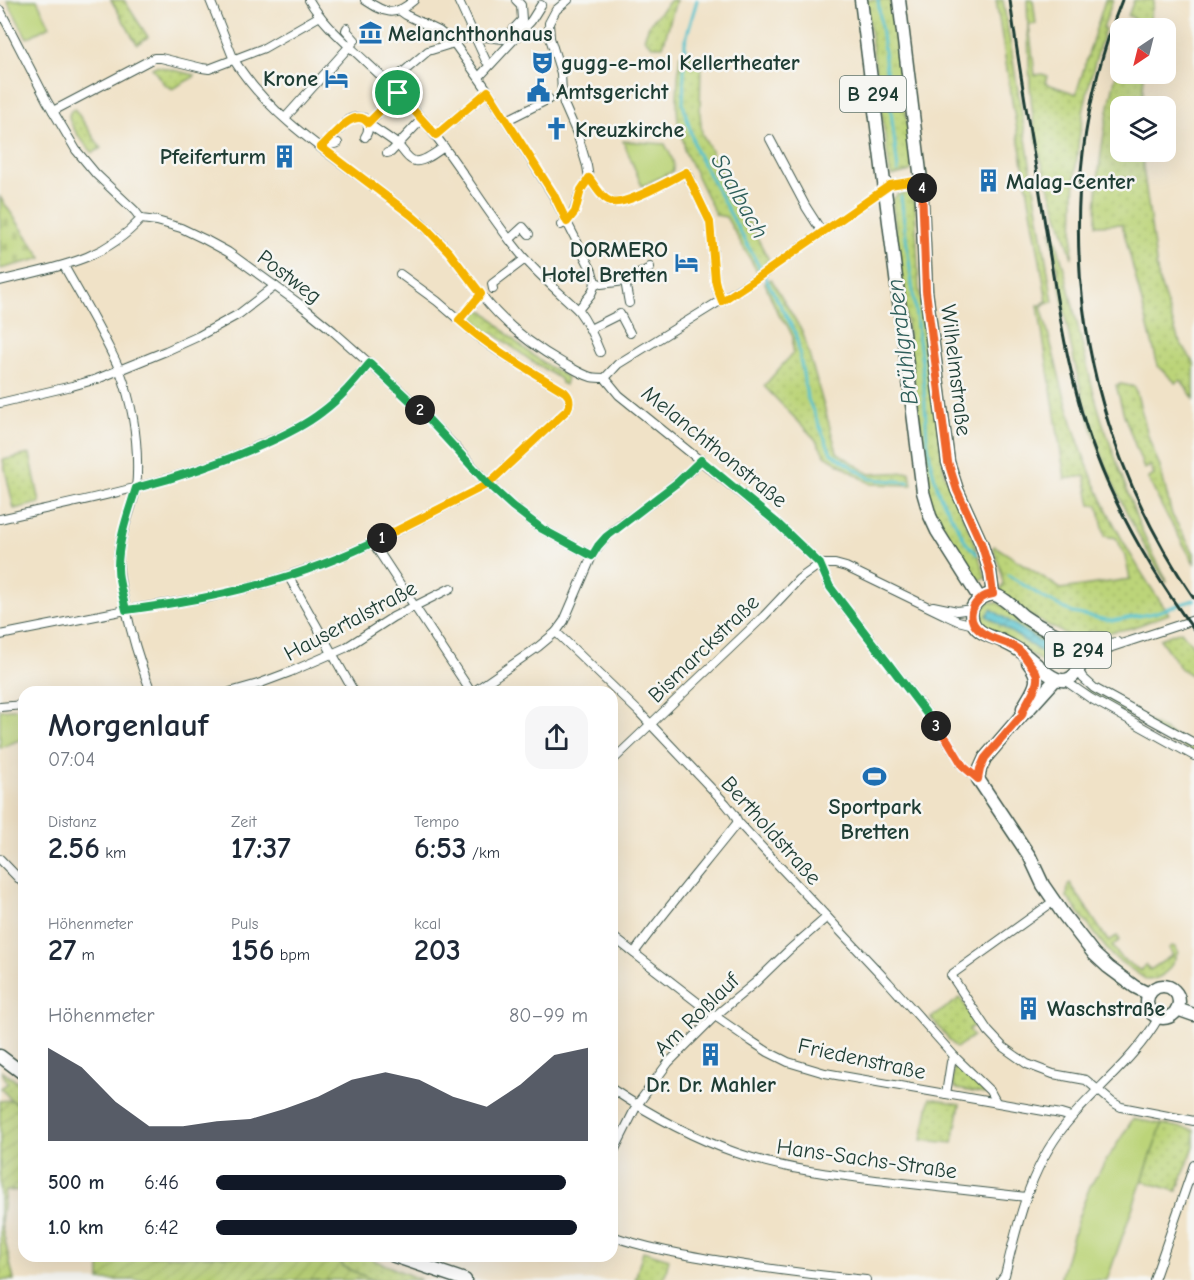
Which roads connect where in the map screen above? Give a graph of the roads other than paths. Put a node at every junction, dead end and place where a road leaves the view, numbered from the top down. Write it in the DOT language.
graph roads {
  1 [pos="221,0"];
  2 [pos="309,0"];
  3 [pos="365,0"];
  4 [pos="414,0"];
  5 [pos="458,0"];
  6 [pos="516,0"];
  7 [pos="568,0"];
  8 [pos="861,0"];
  9 [pos="899,0"];
  10 [pos="211,2"];
  11 [pos="541,3"];
  12 [pos="0,10"];
  13 [pos="399,10"];
  14 [pos="556,10"];
  15 [pos="320,16"];
  16 [pos="347,28"];
  17 [pos="475,36"];
  18 [pos="457,41"];
  19 [pos="349,46"];
  20 [pos="234,60"];
  21 [pos="486,61"];
  22 [pos="478,77"];
  23 [pos="389,84"];
  24 [pos="488,91"];
  25 [pos="398,93"];
  26 [pos="549,99"];
  27 [pos="53,111"];
  28 [pos="285,118"];
  29 [pos="422,119"];
  30 [pos="507,120"];
  31 [pos="368,123"];
  32 [pos="436,135"];
  33 [pos="365,137"];
  34 [pos="770,139"];
  35 [pos="338,143"];
  36 [pos="398,145"];
  37 [pos="321,147"];
  38 [pos="444,147"];
  39 [pos="390,154"];
  40 [pos="589,178"];
  41 [pos="921,180"];
  42 [pos="884,189"];
  43 [pos="141,219"];
  44 [pos="564,224"];
  45 [pos="822,232"];
  46 [pos="529,234"];
  47 [pos="510,239"];
  48 [pos="525,259"];
  49 [pos="64,266"];
  50 [pos="650,267"];
  51 [pos="400,274"];
  52 [pos="0,281"];
  53 [pos="625,281"];
  54 [pos="595,282"];
  55 [pos="275,285"];
  56 [pos="492,290"];
  57 [pos="481,294"];
  58 [pos="722,301"];
  59 [pos="625,308"];
  60 [pos="578,310"];
  61 [pos="459,320"];
  62 [pos="590,329"];
  63 [pos="630,333"];
  64 [pos="600,352"];
  65 [pos="370,363"];
  66 [pos="120,370"];
  67 [pos="605,378"];
  68 [pos="0,403"];
  69 [pos="701,460"];
  70 [pos="488,484"];
  71 [pos="136,488"];
  72 [pos="0,519"];
  73 [pos="373,543"];
  74 [pos="592,556"];
  75 [pos="820,564"];
  76 [pos="289,577"];
  77 [pos="451,588"];
  78 [pos="993,594"];
  79 [pos="976,604"];
  80 [pos="926,605"];
  81 [pos="414,606"];
  82 [pos="126,610"];
  83 [pos="1194,620"];
  84 [pos="974,625"];
  85 [pos="556,632"];
  86 [pos="0,634"];
  87 [pos="1133,640"];
  88 [pos="1076,647"];
  89 [pos="1020,650"];
  90 [pos="333,653"];
  91 [pos="1079,666"];
  92 [pos="1060,680"];
  93 [pos="150,686"];
  94 [pos="251,686"];
  95 [pos="351,686"];
  96 [pos="468,686"];
  97 [pos="481,686"];
  98 [pos="612,686"];
  99 [pos="618,691"];
  100 [pos="18,706"];
  101 [pos="0,707"];
  102 [pos="1022,715"];
  103 [pos="651,723"];
  104 [pos="1194,743"];
  105 [pos="618,755"];
  106 [pos="1194,756"];
  107 [pos="978,779"];
  108 [pos="738,822"];
  109 [pos="0,859"];
  110 [pos="18,878"];
  111 [pos="1054,901"];
  112 [pos="827,917"];
  113 [pos="618,941"];
  114 [pos="634,953"];
  115 [pos="1149,994"];
  116 [pos="1177,1009"];
  117 [pos="1194,1015"];
  118 [pos="715,1016"];
  119 [pos="1159,1017"];
  120 [pos="0,1056"];
  121 [pos="955,1057"];
  122 [pos="18,1070"];
  123 [pos="1097,1091"];
  124 [pos="618,1093"];
  125 [pos="946,1094"];
  126 [pos="996,1102"];
  127 [pos="637,1105"];
  128 [pos="1071,1117"];
  129 [pos="1194,1121"];
  130 [pos="618,1143"];
  131 [pos="1194,1165"];
  132 [pos="1026,1197"];
  133 [pos="618,1238"];
  134 [pos="412,1262"];
  135 [pos="1003,1277"];
  136 [pos="465,1280"];
  137 [pos="866,1280"];
  138 [pos="1154,1280"];
  1 -- 10 [label="street"];
  2 -- 15 [label="street"];
  3 -- 13 [label="street"];
  4 -- 13 [label="street"];
  5 -- 17 [label="street"];
  6 -- 17 [label="street"];
  7 -- 14 [label="street"];
  8 -- 42 [label="main road, B 294"];
  9 -- 41 [label="main road, Wilhelmstraße / B 294"];
  10 -- 20 [label="street"];
  11 -- 14 [label="street"];
  11 -- 22 [label="street"];
  12 -- 27 [label="street"];
  13 -- 18 [label="street"];
  14 -- 40 [label="street"];
  15 -- 19 [label="street"];
  15 -- 20 [label="street"];
  16 -- 19 [label="street"];
  17 -- 18 [label="street"];
  17 -- 21 [label="street"];
  18 -- 22 [label="street"];
  18 -- 23 [label="street"];
  19 -- 23 [label="street"];
  19 -- 28 [label="street"];
  20 -- 27 [label="street"];
  20 -- 28 [label="street"];
  22 -- 24 [label="street"];
  23 -- 25 [label="street"];
  24 -- 30 [label="street"];
  24 -- 32 [label="street"];
  25 -- 29 [label="street"];
  25 -- 31 [label="street"];
  26 -- 30 [label="street"];
  27 -- 43 [label="street"];
  28 -- 37 [label="street"];
  29 -- 32 [label="street"];
  29 -- 36 [label="street"];
  30 -- 44 [label="street"];
  31 -- 33 [label="street"];
  31 -- 36 [label="street"];
  31 -- 37 [label="street"];
  32 -- 38 [label="street"];
  34 -- 45 [label="street"];
  35 -- 37 [label="street"];
  36 -- 38 [label="street"];
  36 -- 39 [label="street"];
  37 -- 57 [label="street"];
  38 -- 47 [label="street"];
  40 -- 44 [label="street"];
  40 -- 58 [label="street"];
  41 -- 42 [label="street"];
  41 -- 78 [label="main road, Wilhelmstraße / B 294"];
  42 -- 45 [label="street"];
  42 -- 79 [label="main road, B 294"];
  43 -- 49 [label="street"];
  43 -- 55 [label="street, Postweg"];
  44 -- 54 [label="street"];
  45 -- 58 [label="street"];
  46 -- 47 [label="street"];
  47 -- 48 [label="street"];
  48 -- 56 [label="street"];
  48 -- 60 [label="street"];
  49 -- 52 [label="street"];
  49 -- 66 [label="street"];
  50 -- 53 [label="street"];
  51 -- 61 [label="street"];
  53 -- 54 [label="street"];
  53 -- 59 [label="street"];
  54 -- 60 [label="street"];
  55 -- 65 [label="street, Postweg"];
  55 -- 66 [label="street"];
  57 -- 61 [label="street"];
  57 -- 67 [label="street"];
  58 -- 67 [label="street"];
  59 -- 62 [label="street"];
  59 -- 63 [label="street"];
  60 -- 62 [label="street"];
  61 -- 70 [label="street"];
  62 -- 64 [label="street"];
  65 -- 70 [label="street, Postweg"];
  65 -- 71 [label="street"];
  66 -- 68 [label="street"];
  66 -- 71 [label="street"];
  67 -- 69 [label="street, Melanchthonstraße"];
  69 -- 74 [label="street"];
  69 -- 75 [label="street, Melanchthonstraße"];
  70 -- 73 [label="street"];
  70 -- 74 [label="street, Postweg"];
  71 -- 72 [label="street"];
  71 -- 82 [label="street"];
  73 -- 76 [label="street"];
  73 -- 81 [label="street"];
  74 -- 85 [label="street"];
  75 -- 80 [label="street"];
  75 -- 103 [label="street, Bismarckstraße"];
  75 -- 107 [label="street, Melanchthonstraße"];
  76 -- 82 [label="street"];
  76 -- 90 [label="street"];
  77 -- 81 [label="street, Hausertalstraße"];
  78 -- 79 [label="main road"];
  78 -- 88 [label="main road, B 294"];
  79 -- 80 [label="street"];
  79 -- 84 [label="main road, B 294"];
  80 -- 84 [label="street"];
  81 -- 90 [label="street, Hausertalstraße"];
  81 -- 96 [label="street"];
  82 -- 86 [label="street"];
  82 -- 93 [label="street"];
  83 -- 87 [label="street"];
  84 -- 89 [label="main road, B 294"];
  85 -- 97 [label="street"];
  85 -- 98 [label="street, Bertholdstraße"];
  87 -- 88 [label="street"];
  87 -- 91 [label="street"];
  88 -- 91 [label="main road, B 294"];
  89 -- 92 [label="main road, B 294"];
  89 -- 102 [label="main road"];
  90 -- 94 [label="street, Hausertalstraße"];
  90 -- 95 [label="street"];
  91 -- 92 [label="main road, B 294"];
  91 -- 104 [label="street"];
  92 -- 102 [label="main road, B 294"];
  92 -- 106 [label="street"];
  99 -- 103 [label="street, Bertholdstraße"];
  100 -- 101 [label="street"];
  102 -- 107 [label="main road, B 294"];
  103 -- 105 [label="street, Bismarckstraße"];
  103 -- 108 [label="street, Bertholdstraße"];
  107 -- 111 [label="main road, Melanchthonstraße"];
  108 -- 112 [label="street, Bertholdstraße"];
  108 -- 114 [label="street"];
  109 -- 110 [label="street"];
  111 -- 115 [label="main road, Melanchthonstraße"];
  111 -- 123 [label="street"];
  112 -- 118 [label="street, Am Roßlauf"];
  112 -- 121 [label="street, Bertholdstraße"];
  113 -- 114 [label="street, Friedenstraße"];
  114 -- 118 [label="street, Friedenstraße"];
  115 -- 116 [label="main road"];
  115 -- 119 [label="main road"];
  116 -- 117 [label="main road"];
  116 -- 119 [label="main road"];
  118 -- 125 [label="street, Friedenstraße"];
  118 -- 127 [label="street, Am Roßlauf"];
  119 -- 123 [label="street"];
  120 -- 122 [label="main road"];
  121 -- 125 [label="street"];
  121 -- 126 [label="street, Bertholdstraße"];
  123 -- 128 [label="street"];
  123 -- 129 [label="street"];
  124 -- 127 [label="street, Hans-Sachs-Straße"];
  125 -- 126 [label="street, Friedenstraße"];
  126 -- 128 [label="street, Friedenstraße"];
  127 -- 130 [label="street, Am Roßlauf"];
  127 -- 132 [label="street, Hans-Sachs-Straße"];
  128 -- 132 [label="street"];
  131 -- 138 [label="street"];
  132 -- 135 [label="street"];
  133 -- 137 [label="street"];
  134 -- 136 [label="main road"];
}
